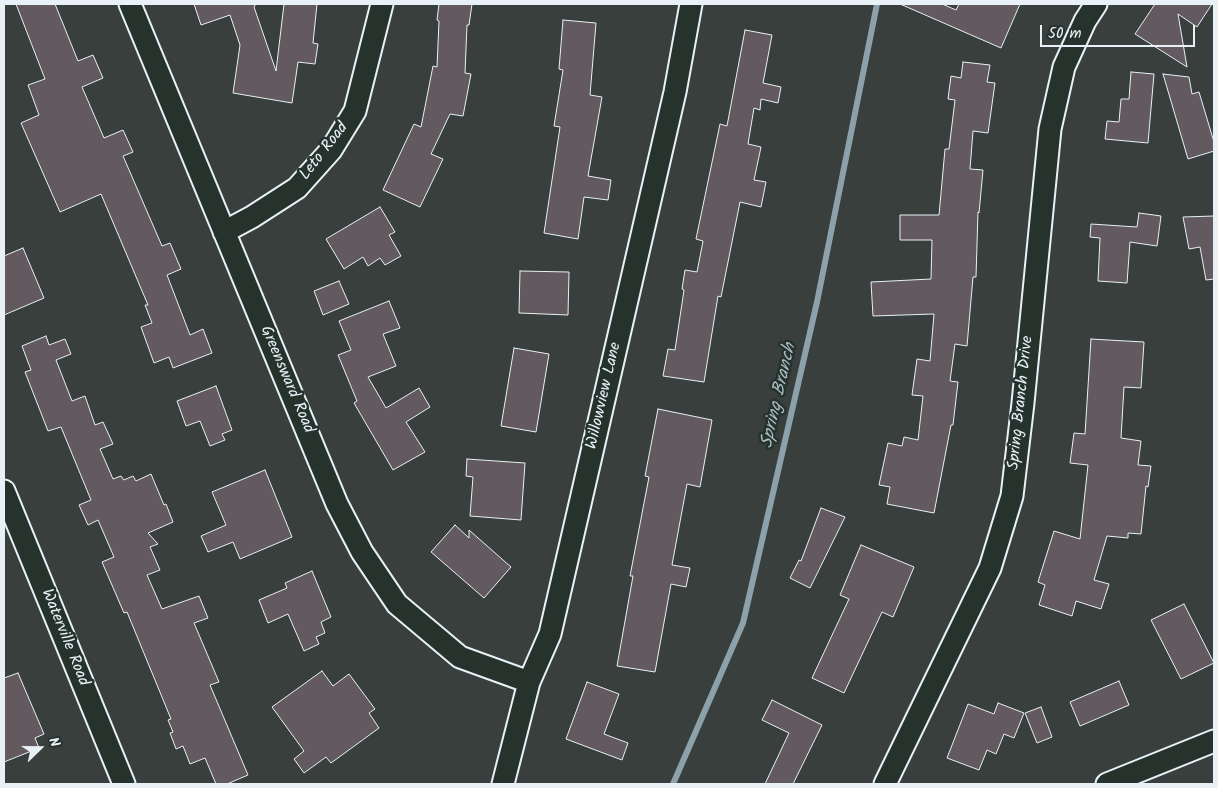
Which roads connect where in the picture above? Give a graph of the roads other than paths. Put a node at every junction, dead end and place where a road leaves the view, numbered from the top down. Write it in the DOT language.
graph roads {
  1 [pos="130,4"];
  2 [pos="382,4"];
  3 [pos="691,4"];
  4 [pos="1096,4"];
  5 [pos="224,232"];
  6 [pos="4,491"];
  7 [pos="530,682"];
  8 [pos="1214,741"];
  9 [pos="124,784"];
  10 [pos="503,784"];
  11 [pos="885,784"];
  12 [pos="1107,784"];
  1 -- 5 [label="street, Greensward Road"];
  2 -- 5 [label="street, Leto Road"];
  3 -- 7 [label="street, Willowview Lane"];
  4 -- 11 [label="street, Spring Branch Drive"];
  5 -- 7 [label="street, Greensward Road"];
  6 -- 9 [label="street, Waterville Road"];
  7 -- 10 [label="street, Willowview Lane"];
  8 -- 12 [label="street"];
}
